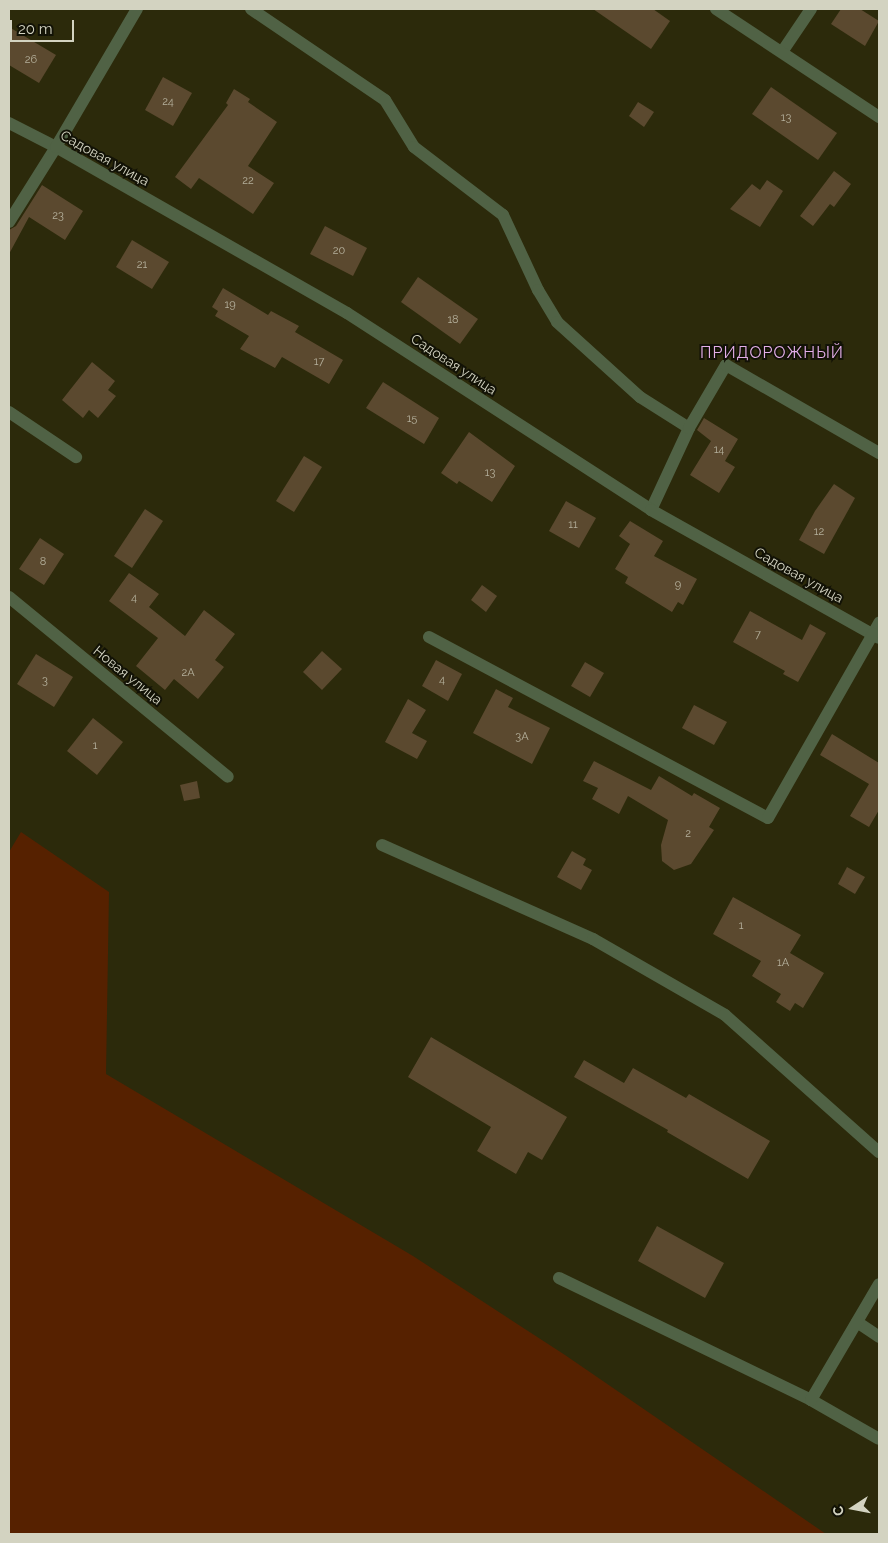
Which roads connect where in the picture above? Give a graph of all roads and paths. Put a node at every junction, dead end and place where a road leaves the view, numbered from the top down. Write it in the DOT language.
graph roads {
  1 [pos="137,9"];
  2 [pos="250,9"];
  3 [pos="716,9"];
  4 [pos="811,9"];
  5 [pos="782,52"];
  6 [pos="879,117"];
  7 [pos="9,122"];
  8 [pos="56,147"];
  9 [pos="9,222"];
  10 [pos="9,412"];
  11 [pos="689,428"];
  12 [pos="879,453"];
  13 [pos="76,457"];
  14 [pos="651,510"];
  15 [pos="9,597"];
  16 [pos="877,632"];
  17 [pos="429,638"];
  18 [pos="228,777"];
  19 [pos="382,845"];
  20 [pos="879,1152"];
  21 [pos="559,1278"];
  22 [pos="879,1284"];
  23 [pos="857,1322"];
  24 [pos="879,1337"];
  25 [pos="811,1400"];
  26 [pos="879,1439"];
  1 -- 8 [label="street"];
  2 -- 11 [label="street"];
  3 -- 5 [label="street"];
  4 -- 5 [label="street"];
  5 -- 6 [label="street"];
  7 -- 8 [label="street, Садовая улица"];
  8 -- 9 [label="street"];
  8 -- 14 [label="street, Садовая улица"];
  10 -- 13 [label="street"];
  11 -- 12 [label="street"];
  11 -- 14 [label="street"];
  14 -- 16 [label="street, Садовая улица"];
  15 -- 18 [label="street, Новая улица"];
  16 -- 17 [label="street"];
  19 -- 20 [label="street"];
  21 -- 25 [label="street"];
  22 -- 23 [label="street"];
  23 -- 24 [label="street"];
  23 -- 25 [label="street"];
  25 -- 26 [label="street"];
}
